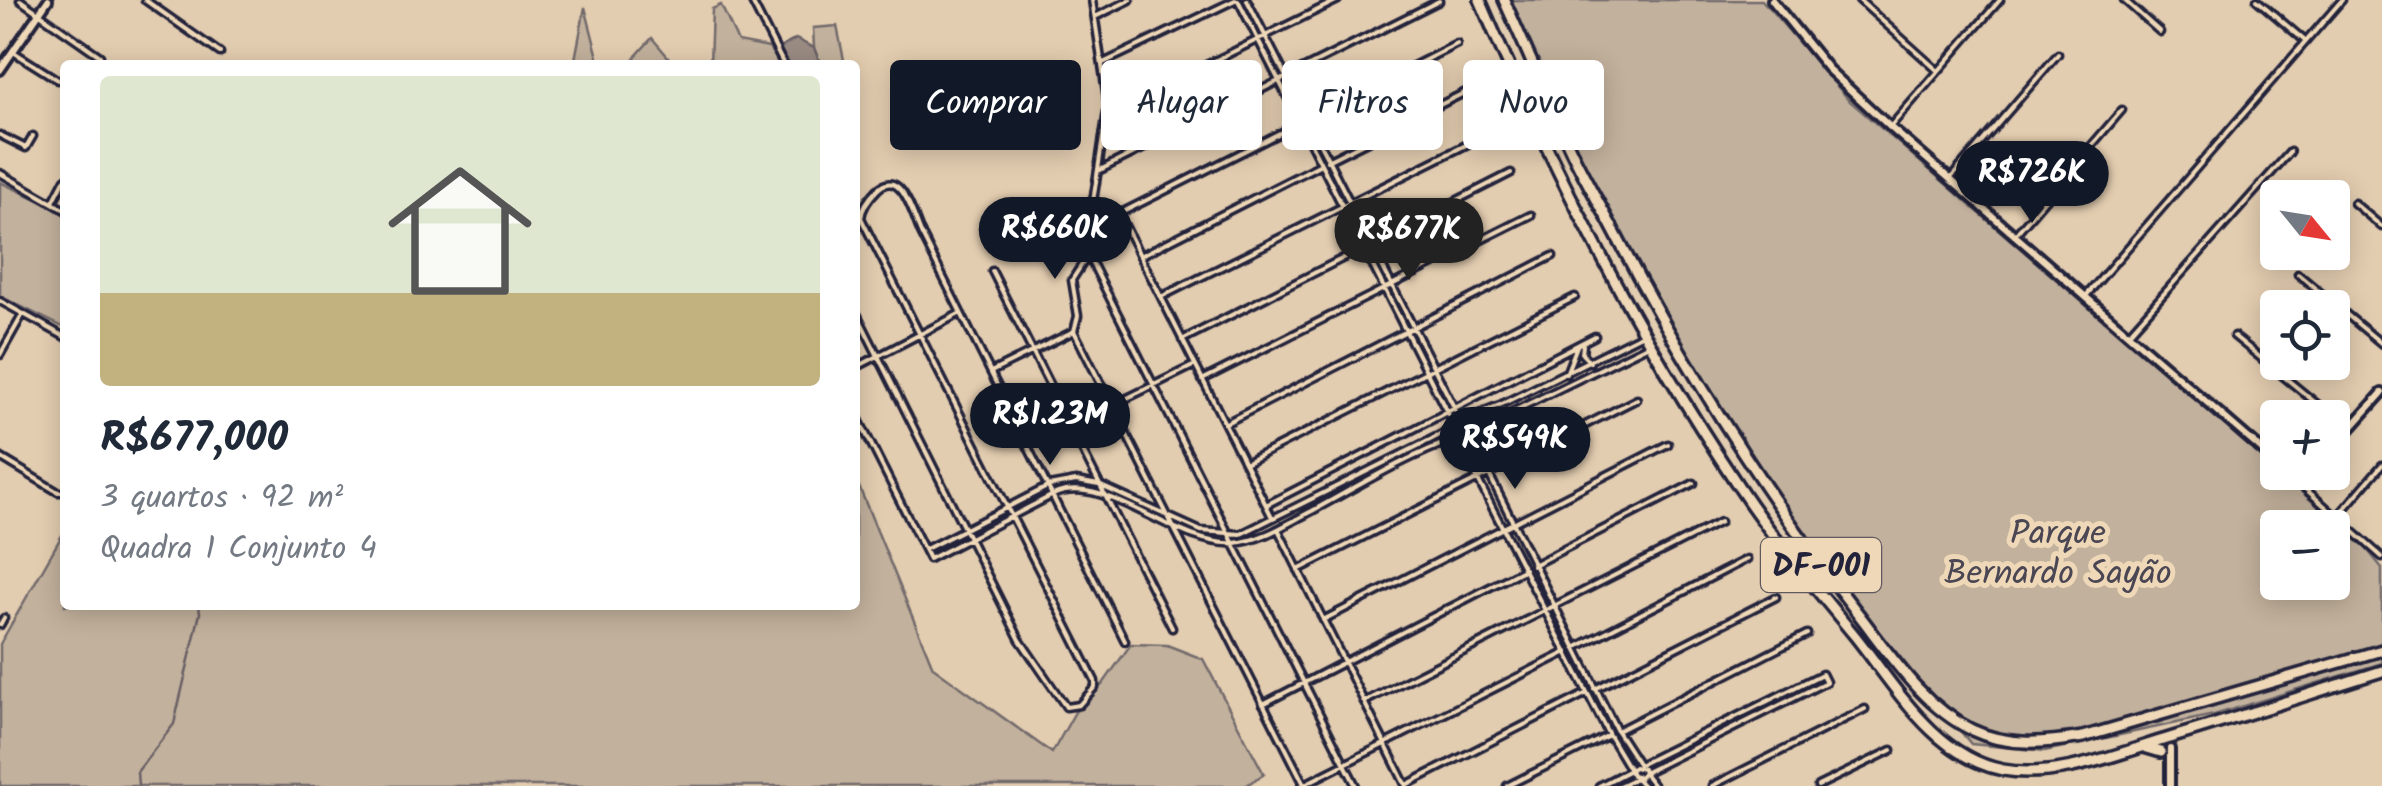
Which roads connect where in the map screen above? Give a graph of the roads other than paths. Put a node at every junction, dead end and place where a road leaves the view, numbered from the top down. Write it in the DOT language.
graph roads {
  1 [pos="20,0"];
  2 [pos="48,0"];
  3 [pos="145,0"];
  4 [pos="751,0"];
  5 [pos="1092,0"];
  6 [pos="1130,0"];
  7 [pos="1236,0"];
  8 [pos="1247,0"];
  9 [pos="1338,0"];
  10 [pos="1480,0"];
  11 [pos="1504,0"];
  12 [pos="1772,0"];
  13 [pos="1859,0"];
  14 [pos="1989,0"];
  15 [pos="2000,0"];
  16 [pos="2124,0"];
  17 [pos="2257,0"];
  18 [pos="2342,0"];
  19 [pos="1438,1"];
  20 [pos="1996,6"];
  21 [pos="38,13"];
  22 [pos="1095,17"];
  23 [pos="2160,32"];
  24 [pos="1265,36"];
  25 [pos="1258,40"];
  26 [pos="2305,41"];
  27 [pos="1457,44"];
  28 [pos="12,51"];
  29 [pos="220,53"];
  30 [pos="2058,54"];
  31 [pos="100,56"];
  32 [pos="781,60"];
  33 [pos="1102,60"];
  34 [pos="1109,60"];
  35 [pos="1217,60"];
  36 [pos="1320,60"];
  37 [pos="1425,60"];
  38 [pos="1506,60"];
  39 [pos="1531,60"];
  40 [pos="1282,69"];
  41 [pos="0,70"];
  42 [pos="1938,71"];
  43 [pos="1282,79"];
  44 [pos="58,80"];
  45 [pos="1279,81"];
  46 [pos="1282,87"];
  47 [pos="1463,92"];
  48 [pos="2122,110"];
  49 [pos="1890,127"];
  50 [pos="1282,132"];
  51 [pos="0,135"];
  52 [pos="33,136"];
  53 [pos="1463,146"];
  54 [pos="1101,150"];
  55 [pos="1313,150"];
  56 [pos="1323,150"];
  57 [pos="1546,150"];
  58 [pos="1573,150"];
  59 [pos="2290,152"];
  60 [pos="1328,160"];
  61 [pos="1320,164"];
  62 [pos="1098,171"];
  63 [pos="0,174"];
  64 [pos="1511,174"];
  65 [pos="1950,179"];
  66 [pos="60,188"];
  67 [pos="1349,201"];
  68 [pos="52,203"];
  69 [pos="2354,203"];
  70 [pos="1342,206"];
  71 [pos="60,207"];
  72 [pos="1119,214"];
  73 [pos="860,215"];
  74 [pos="1530,215"];
  75 [pos="860,222"];
  76 [pos="2382,227"];
  77 [pos="1090,232"];
  78 [pos="2014,236"];
  79 [pos="1370,244"];
  80 [pos="1363,248"];
  81 [pos="1088,255"];
  82 [pos="1140,256"];
  83 [pos="1553,256"];
  84 [pos="992,270"];
  85 [pos="2298,274"];
  86 [pos="1391,285"];
  87 [pos="1384,288"];
  88 [pos="1161,297"];
  89 [pos="1575,297"];
  90 [pos="2085,297"];
  91 [pos="0,301"];
  92 [pos="961,313"];
  93 [pos="23,314"];
  94 [pos="860,320"];
  95 [pos="1412,327"];
  96 [pos="1074,330"];
  97 [pos="1405,330"];
  98 [pos="60,334"];
  99 [pos="1642,334"];
  100 [pos="2128,334"];
  101 [pos="921,336"];
  102 [pos="1595,336"];
  103 [pos="2234,336"];
  104 [pos="1182,340"];
  105 [pos="1584,342"];
  106 [pos="2382,344"];
  107 [pos="1649,345"];
  108 [pos="1577,346"];
  109 [pos="1032,351"];
  110 [pos="1608,352"];
  111 [pos="0,356"];
  112 [pos="878,358"];
  113 [pos="1592,361"];
  114 [pos="1613,362"];
  115 [pos="1195,365"];
  116 [pos="860,366"];
  117 [pos="1598,368"];
  118 [pos="1429,369"];
  119 [pos="991,372"];
  120 [pos="1566,374"];
  121 [pos="1202,380"];
  122 [pos="1154,385"];
  123 [pos="2382,393"];
  124 [pos="1637,399"];
  125 [pos="2312,400"];
  126 [pos="1111,406"];
  127 [pos="1454,409"];
  128 [pos="1447,413"];
  129 [pos="1461,421"];
  130 [pos="860,422"];
  131 [pos="1226,423"];
  132 [pos="1453,425"];
  133 [pos="2350,429"];
  134 [pos="1469,433"];
  135 [pos="1457,439"];
  136 [pos="1668,444"];
  137 [pos="2260,448"];
  138 [pos="0,457"];
  139 [pos="1244,463"];
  140 [pos="2382,465"];
  141 [pos="1487,474"];
  142 [pos="1479,479"];
  143 [pos="1694,483"];
  144 [pos="1049,486"];
  145 [pos="1099,486"];
  146 [pos="2308,490"];
  147 [pos="60,492"];
  148 [pos="1053,495"];
  149 [pos="1106,497"];
  150 [pos="1266,505"];
  151 [pos="1007,507"];
  152 [pos="2331,510"];
  153 [pos="2343,510"];
  154 [pos="1012,516"];
  155 [pos="1168,518"];
  156 [pos="1274,519"];
  157 [pos="1720,522"];
  158 [pos="1512,524"];
  159 [pos="2350,527"];
  160 [pos="966,528"];
  161 [pos="1173,528"];
  162 [pos="1278,528"];
  163 [pos="1505,528"];
  164 [pos="1231,536"];
  165 [pos="970,537"];
  166 [pos="1235,543"];
  167 [pos="924,550"];
  168 [pos="2382,557"];
  169 [pos="1747,558"];
  170 [pos="1533,566"];
  171 [pos="1525,569"];
  172 [pos="1298,570"];
  173 [pos="1776,597"];
  174 [pos="1554,608"];
  175 [pos="1546,611"];
  176 [pos="4,618"];
  177 [pos="1323,620"];
  178 [pos="0,625"];
  179 [pos="1848,627"];
  180 [pos="1869,627"];
  181 [pos="1172,628"];
  182 [pos="1807,634"];
  183 [pos="1125,641"];
  184 [pos="1575,648"];
  185 [pos="2382,650"];
  186 [pos="1567,652"];
  187 [pos="1343,660"];
  188 [pos="1894,660"];
  189 [pos="2382,671"];
  190 [pos="1304,682"];
  191 [pos="1596,689"];
  192 [pos="1900,693"];
  193 [pos="1587,694"];
  194 [pos="1364,702"];
  195 [pos="1262,704"];
  196 [pos="1864,709"];
  197 [pos="2248,713"];
  198 [pos="1617,732"];
  199 [pos="2181,734"];
  200 [pos="1609,735"];
  201 [pos="1386,744"];
  202 [pos="2142,747"];
  203 [pos="1892,750"];
  204 [pos="2166,751"];
  205 [pos="2106,756"];
  206 [pos="1346,764"];
  207 [pos="1639,765"];
  208 [pos="1630,770"];
  209 [pos="1644,773"];
  210 [pos="1636,778"];
  211 [pos="1304,785"];
  212 [pos="1356,786"];
  213 [pos="1406,786"];
  214 [pos="1507,786"];
  215 [pos="1599,786"];
  216 [pos="1619,786"];
  217 [pos="1642,786"];
  218 [pos="1654,786"];
  219 [pos="1712,786"];
  220 [pos="1818,786"];
  221 [pos="2170,786"];
  1 -- 21 [label="street"];
  2 -- 21 [label="street"];
  3 -- 29 [label="street"];
  4 -- 32 [label="street"];
  5 -- 22 [label="street"];
  6 -- 22 [label="street"];
  7 -- 25 [label="street"];
  7 -- 34 [label="street"];
  8 -- 24 [label="street"];
  9 -- 24 [label="street"];
  10 -- 38 [label="main road, DF-001"];
  11 -- 39 [label="main road, DF-001"];
  12 -- 49 [label="street"];
  13 -- 42 [label="street"];
  14 -- 20 [label="street"];
  15 -- 20 [label="street"];
  16 -- 23 [label="street"];
  17 -- 26 [label="street"];
  18 -- 26 [label="street"];
  19 -- 36 [label="street"];
  20 -- 42 [label="street"];
  21 -- 28 [label="street"];
  21 -- 31 [label="street"];
  22 -- 33 [label="street"];
  24 -- 25 [label="street"];
  24 -- 40 [label="street"];
  25 -- 35 [label="street"];
  25 -- 45 [label="street"];
  26 -- 90 [label="street"];
  27 -- 37 [label="street"];
  28 -- 41 [label="street"];
  28 -- 44 [label="street"];
  30 -- 65 [label="street"];
  42 -- 49 [label="street"];
  43 -- 45 [label="street"];
  45 -- 46 [label="street"];
  45 -- 62 [label="street"];
  47 -- 60 [label="street"];
  48 -- 78 [label="street"];
  49 -- 65 [label="street"];
  50 -- 72 [label="street"];
  51 -- 52 [label="street"];
  53 -- 67 [label="street"];
  54 -- 62 [label="street"];
  55 -- 61 [label="street"];
  56 -- 60 [label="street"];
  57 -- 99 [label="main road, DF-001"];
  58 -- 180 [label="main road, DF-001"];
  59 -- 100 [label="street"];
  60 -- 61 [label="street"];
  60 -- 67 [label="street"];
  61 -- 70 [label="street"];
  61 -- 82 [label="street"];
  62 -- 77 [label="street"];
  63 -- 68 [label="street"];
  64 -- 79 [label="street"];
  65 -- 78 [label="street"];
  66 -- 68 [label="street"];
  67 -- 70 [label="street"];
  67 -- 79 [label="street"];
  68 -- 71 [label="street"];
  69 -- 76 [label="street"];
  70 -- 80 [label="street"];
  70 -- 88 [label="street"];
  72 -- 77 [label="street"];
  72 -- 82 [label="street"];
  73 -- 92 [label="street"];
  74 -- 86 [label="street"];
  75 -- 101 [label="street"];
  77 -- 81 [label="street"];
  78 -- 90 [label="street"];
  79 -- 80 [label="street"];
  79 -- 86 [label="street"];
  80 -- 87 [label="street"];
  80 -- 104 [label="street"];
  81 -- 96 [label="street"];
  81 -- 122 [label="street"];
  82 -- 88 [label="street"];
  83 -- 95 [label="street"];
  84 -- 109 [label="street"];
  85 -- 106 [label="street"];
  86 -- 87 [label="street"];
  86 -- 95 [label="street"];
  87 -- 97 [label="street"];
  87 -- 121 [label="street"];
  88 -- 104 [label="street"];
  89 -- 118 [label="street"];
  90 -- 100 [label="street"];
  91 -- 93 [label="street"];
  92 -- 101 [label="street"];
  92 -- 119 [label="street"];
  93 -- 98 [label="street"];
  93 -- 111 [label="street"];
  94 -- 112 [label="street"];
  95 -- 97 [label="street"];
  95 -- 118 [label="street"];
  96 -- 109 [label="street"];
  96 -- 126 [label="street"];
  97 -- 118 [label="street"];
  97 -- 131 [label="street"];
  99 -- 107 [label="main road, DF-001"];
  99 -- 110 [label="street"];
  100 -- 137 [label="street"];
  101 -- 112 [label="street"];
  101 -- 151 [label="street"];
  102 -- 105 [label="street"];
  103 -- 125 [label="street"];
  104 -- 115 [label="street"];
  105 -- 108 [label="street"];
  105 -- 113 [label="street"];
  107 -- 114 [label="street"];
  107 -- 179 [label="main road, DF-001"];
  108 -- 120 [label="street"];
  108 -- 127 [label="street"];
  109 -- 119 [label="street"];
  109 -- 145 [label="street"];
  110 -- 113 [label="street"];
  110 -- 114 [label="street"];
  112 -- 116 [label="street"];
  112 -- 160 [label="street"];
  113 -- 117 [label="street"];
  113 -- 120 [label="street"];
  114 -- 117 [label="street"];
  115 -- 121 [label="street"];
  115 -- 122 [label="street"];
  117 -- 134 [label="street"];
  118 -- 127 [label="street"];
  118 -- 128 [label="street"];
  118 -- 139 [label="street"];
  119 -- 144 [label="street"];
  120 -- 129 [label="street"];
  121 -- 131 [label="street"];
  122 -- 126 [label="street"];
  122 -- 164 [label="street"];
  123 -- 133 [label="street"];
  124 -- 141 [label="street"];
  126 -- 155 [label="street"];
  127 -- 128 [label="street"];
  127 -- 129 [label="street"];
  128 -- 132 [label="street"];
  128 -- 150 [label="street"];
  129 -- 132 [label="street"];
  129 -- 134 [label="street"];
  130 -- 167 [label="street"];
  131 -- 139 [label="street"];
  132 -- 135 [label="street"];
  132 -- 156 [label="street"];
  134 -- 135 [label="street"];
  134 -- 141 [label="street"];
  135 -- 142 [label="street"];
  135 -- 162 [label="street"];
  136 -- 158 [label="street"];
  138 -- 147 [label="street"];
  139 -- 150 [label="street"];
  140 -- 153 [label="street"];
  141 -- 142 [label="street"];
  141 -- 158 [label="street"];
  142 -- 163 [label="street"];
  142 -- 172 [label="street"];
  143 -- 170 [label="street"];
  144 -- 145 [label="street"];
  144 -- 148 [label="street"];
  144 -- 151 [label="street"];
  145 -- 149 [label="street"];
  145 -- 155 [label="street"];
  146 -- 152 [label="street"];
  148 -- 149 [label="street"];
  148 -- 154 [label="street"];
  148 -- 183 [label="street"];
  149 -- 161 [label="street"];
  149 -- 181 [label="street"];
  150 -- 156 [label="street"];
  151 -- 154 [label="street"];
  151 -- 160 [label="street"];
  154 -- 165 [label="street"];
  154 -- 165 [label="street"];
  155 -- 161 [label="street"];
  155 -- 164 [label="street"];
  156 -- 162 [label="street"];
  156 -- 162 [label="street"];
  156 -- 164 [label="street"];
  157 -- 174 [label="street"];
  158 -- 163 [label="street"];
  158 -- 170 [label="street"];
  159 -- 168 [label="street"];
  160 -- 165 [label="street"];
  160 -- 167 [label="street"];
  161 -- 166 [label="street"];
  161 -- 195 [label="street"];
  162 -- 166 [label="street"];
  162 -- 172 [label="street"];
  163 -- 171 [label="street"];
  163 -- 177 [label="street"];
  164 -- 166 [label="street"];
  165 -- 167 [label="street"];
  166 -- 190 [label="street"];
  169 -- 184 [label="street"];
  170 -- 174 [label="street"];
  171 -- 175 [label="street"];
  171 -- 187 [label="street"];
  172 -- 177 [label="street"];
  173 -- 191 [label="street"];
  174 -- 175 [label="street"];
  174 -- 184 [label="street"];
  175 -- 186 [label="street"];
  175 -- 194 [label="street"];
  176 -- 178 [label="street"];
  177 -- 187 [label="street"];
  179 -- 180 [label="main road"];
  179 -- 192 [label="main road, DF-001"];
  180 -- 188 [label="main road, DF-001"];
  182 -- 198 [label="street"];
  184 -- 191 [label="street"];
  185 -- 188 [label="main road, DF-001"];
  186 -- 193 [label="street"];
  186 -- 201 [label="street"];
  187 -- 190 [label="street"];
  187 -- 194 [label="street"];
  188 -- 192 [label="main road"];
  189 -- 197 [label="main road, DF-001"];
  190 -- 195 [label="street"];
  190 -- 206 [label="street"];
  191 -- 198 [label="street"];
  192 -- 205 [label="main road, DF-001"];
  193 -- 200 [label="street"];
  193 -- 213 [label="street"];
  194 -- 201 [label="street"];
  195 -- 211 [label="street"];
  196 -- 219 [label="street"];
  197 -- 199 [label="main road, DF-001"];
  197 -- 205 [label="main road, DF-001"];
  198 -- 207 [label="street"];
  199 -- 202 [label="main road, DF-001"];
  199 -- 204 [label="main road"];
  200 -- 208 [label="street"];
  200 -- 214 [label="street"];
  201 -- 206 [label="street"];
  201 -- 213 [label="street"];
  202 -- 204 [label="main road"];
  202 -- 205 [label="main road, DF-001"];
  203 -- 220 [label="street"];
  204 -- 221 [label="street"];
  206 -- 211 [label="street"];
  206 -- 212 [label="street"];
  207 -- 208 [label="street"];
  207 -- 209 [label="street"];
  207 -- 209 [label="street"];
  208 -- 210 [label="street"];
  208 -- 215 [label="street"];
  209 -- 210 [label="street"];
  209 -- 218 [label="street"];
  210 -- 216 [label="street"];
  210 -- 217 [label="street"];
}
